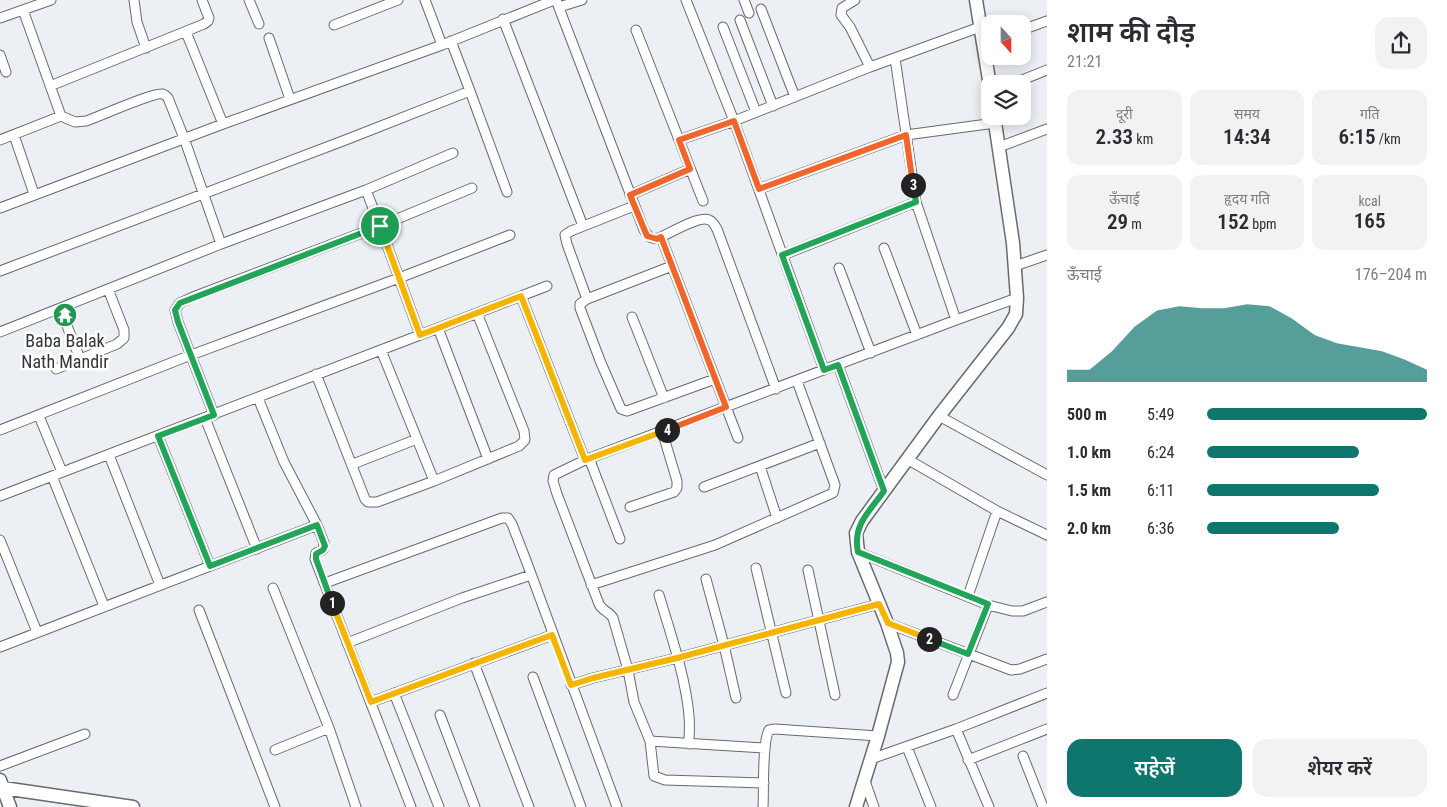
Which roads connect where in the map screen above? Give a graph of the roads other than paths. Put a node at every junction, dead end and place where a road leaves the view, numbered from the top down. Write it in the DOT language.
graph roads {
  1 [pos="51,0"];
  2 [pos="134,0"];
  3 [pos="202,0"];
  4 [pos="249,0"];
  5 [pos="398,0"];
  6 [pos="425,0"];
  7 [pos="582,0"];
  8 [pos="686,0"];
  9 [pos="744,0"];
  10 [pos="855,0"];
  11 [pos="976,0"];
  12 [pos="556,2"];
  13 [pos="761,9"];
  14 [pos="23,10"];
  15 [pos="749,13"];
  16 [pos="0,18"];
  17 [pos="503,20"];
  18 [pos="740,20"];
  19 [pos="1047,21"];
  20 [pos="259,24"];
  21 [pos="334,25"];
  22 [pos="723,27"];
  23 [pos="1031,27"];
  24 [pos="980,28"];
  25 [pos="636,30"];
  26 [pos="186,32"];
  27 [pos="269,38"];
  28 [pos="446,43"];
  29 [pos="146,48"];
  30 [pos="0,55"];
  31 [pos="895,58"];
  32 [pos="870,68"];
  33 [pos="1047,70"];
  34 [pos="6,72"];
  35 [pos="1031,76"];
  36 [pos="50,86"];
  37 [pos="470,91"];
  38 [pos="795,97"];
  39 [pos="290,99"];
  40 [pos="773,106"];
  41 [pos="756,112"];
  42 [pos="61,116"];
  43 [pos="734,121"];
  44 [pos="981,122"];
  45 [pos="223,124"];
  46 [pos="995,125"];
  47 [pos="1047,130"];
  48 [pos="14,135"];
  49 [pos="906,135"];
  50 [pos="184,138"];
  51 [pos="0,140"];
  52 [pos="679,140"];
  53 [pos="999,147"];
  54 [pos="453,153"];
  55 [pos="690,169"];
  56 [pos="472,188"];
  57 [pos="759,189"];
  58 [pos="366,190"];
  59 [pos="507,192"];
  60 [pos="204,193"];
  61 [pos="34,194"];
  62 [pos="630,195"];
  63 [pos="703,201"];
  64 [pos="916,202"];
  65 [pos="634,206"];
  66 [pos="0,208"];
  67 [pos="380,226"];
  68 [pos="583,226"];
  69 [pos="510,235"];
  70 [pos="661,237"];
  71 [pos="221,244"];
  72 [pos="884,248"];
  73 [pos="782,255"];
  74 [pos="1047,255"];
  75 [pos="672,266"];
  76 [pos="1015,266"];
  77 [pos="839,268"];
  78 [pos="0,271"];
  79 [pos="399,278"];
  80 [pos="547,286"];
  81 [pos="108,289"];
  82 [pos="521,296"];
  83 [pos="1018,298"];
  84 [pos="587,299"];
  85 [pos="60,308"];
  86 [pos="477,313"];
  87 [pos="632,317"];
  88 [pos="956,320"];
  89 [pos="438,328"];
  90 [pos="0,332"];
  91 [pos="420,335"];
  92 [pos="916,335"];
  93 [pos="381,350"];
  94 [pos="870,353"];
  95 [pos="191,356"];
  96 [pos="80,359"];
  97 [pos="838,365"];
  98 [pos="56,369"];
  99 [pos="824,370"];
  100 [pos="316,374"];
  101 [pos="715,378"];
  102 [pos="797,381"];
  103 [pos="776,389"];
  104 [pos="258,398"];
  105 [pos="664,398"];
  106 [pos="726,407"];
  107 [pos="40,416"];
  108 [pos="210,416"];
  109 [pos="939,416"];
  110 [pos="0,430"];
  111 [pos="662,431"];
  112 [pos="158,436"];
  113 [pos="738,438"];
  114 [pos="417,439"];
  115 [pos="820,443"];
  116 [pos="109,454"];
  117 [pos="488,459"];
  118 [pos="587,459"];
  119 [pos="907,460"];
  120 [pos="353,464"];
  121 [pos="760,466"];
  122 [pos="62,472"];
  123 [pos="1047,475"];
  124 [pos="52,476"];
  125 [pos="434,481"];
  126 [pos="704,487"];
  127 [pos="884,491"];
  128 [pos="0,496"];
  129 [pos="630,507"];
  130 [pos="997,511"];
  131 [pos="777,518"];
  132 [pos="317,525"];
  133 [pos="1047,535"];
  134 [pos="620,539"];
  135 [pos="0,540"];
  136 [pos="257,549"];
  137 [pos="858,552"];
  138 [pos="210,566"];
  139 [pos="756,568"];
  140 [pos="808,570"];
  141 [pos="531,575"];
  142 [pos="706,579"];
  143 [pos="324,583"];
  144 [pos="160,585"];
  145 [pos="592,585"];
  146 [pos="273,588"];
  147 [pos="659,595"];
  148 [pos="968,596"];
  149 [pos="1047,602"];
  150 [pos="879,604"];
  151 [pos="988,604"];
  152 [pos="104,606"];
  153 [pos="199,610"];
  154 [pos="819,620"];
  155 [pos="888,623"];
  156 [pos="37,632"];
  157 [pos="773,633"];
  158 [pos="552,635"];
  159 [pos="347,643"];
  160 [pos="724,645"];
  161 [pos="0,647"];
  162 [pos="968,654"];
  163 [pos="677,658"];
  164 [pos="1047,659"];
  165 [pos="474,663"];
  166 [pos="628,670"];
  167 [pos="533,677"];
  168 [pos="571,685"];
  169 [pos="394,693"];
  170 [pos="786,693"];
  171 [pos="1047,693"];
  172 [pos="953,694"];
  173 [pos="835,695"];
  174 [pos="736,698"];
  175 [pos="371,702"];
  176 [pos="440,715"];
  177 [pos="329,728"];
  178 [pos="956,729"];
  179 [pos="1047,729"];
  180 [pos="86,734"];
  181 [pos="878,736"];
  182 [pos="650,741"];
  183 [pos="689,744"];
  184 [pos="907,747"];
  185 [pos="765,748"];
  186 [pos="275,750"];
  187 [pos="1023,756"];
  188 [pos="871,759"];
  189 [pos="968,760"];
  190 [pos="0,766"];
  191 [pos="865,781"];
  192 [pos="764,783"];
  193 [pos="1,785"];
  194 [pos="71,802"];
  195 [pos="10,807"];
  196 [pos="133,807"];
  197 [pos="275,807"];
  198 [pos="356,807"];
  199 [pos="411,807"];
  200 [pos="439,807"];
  201 [pos="475,807"];
  202 [pos="529,807"];
  203 [pos="581,807"];
  204 [pos="617,807"];
  205 [pos="763,807"];
  206 [pos="856,807"];
  207 [pos="874,807"];
  208 [pos="931,807"];
  209 [pos="989,807"];
  210 [pos="1043,807"];
  1 -- 14 [label="street"];
  2 -- 29 [label="street"];
  3 -- 26 [label="street"];
  4 -- 20 [label="street"];
  5 -- 21 [label="street"];
  6 -- 28 [label="street"];
  7 -- 12 [label="street"];
  8 -- 43 [label="street"];
  9 -- 15 [label="street"];
  10 -- 32 [label="street"];
  11 -- 24 [label="street"];
  12 -- 17 [label="street"];
  12 -- 62 [label="street"];
  13 -- 38 [label="street"];
  14 -- 16 [label="street"];
  14 -- 36 [label="street"];
  17 -- 28 [label="street"];
  17 -- 68 [label="street"];
  18 -- 40 [label="street"];
  19 -- 23 [label="street"];
  22 -- 41 [label="street"];
  24 -- 31 [label="street"];
  25 -- 52 [label="street"];
  26 -- 29 [label="street"];
  26 -- 45 [label="street"];
  27 -- 39 [label="street"];
  28 -- 37 [label="street"];
  28 -- 39 [label="street"];
  29 -- 36 [label="street"];
  30 -- 34 [label="street"];
  31 -- 32 [label="street"];
  31 -- 49 [label="street"];
  32 -- 38 [label="street"];
  33 -- 35 [label="street"];
  36 -- 42 [label="street"];
  37 -- 59 [label="street"];
  37 -- 60 [label="street"];
  38 -- 40 [label="street"];
  39 -- 45 [label="street"];
  40 -- 41 [label="street"];
  41 -- 43 [label="street"];
  42 -- 48 [label="street"];
  42 -- 50 [label="street"];
  43 -- 52 [label="street"];
  43 -- 57 [label="street"];
  44 -- 49 [label="street"];
  45 -- 50 [label="street"];
  46 -- 53 [label="street"];
  47 -- 53 [label="street"];
  48 -- 51 [label="street"];
  48 -- 61 [label="street"];
  49 -- 57 [label="street"];
  49 -- 64 [label="street"];
  50 -- 60 [label="street"];
  50 -- 61 [label="street"];
  52 -- 55 [label="street"];
  53 -- 76 [label="street"];
  54 -- 58 [label="street"];
  55 -- 62 [label="street"];
  55 -- 63 [label="street"];
  56 -- 67 [label="street"];
  57 -- 73 [label="street"];
  58 -- 67 [label="street"];
  58 -- 71 [label="street"];
  60 -- 71 [label="street"];
  60 -- 78 [label="street"];
  61 -- 66 [label="street"];
  62 -- 65 [label="street"];
  64 -- 73 [label="street"];
  64 -- 88 [label="street"];
  65 -- 68 [label="street"];
  65 -- 70 [label="street"];
  67 -- 79 [label="street"];
  67 -- 95 [label="street"];
  68 -- 84 [label="street"];
  69 -- 79 [label="street"];
  70 -- 75 [label="street"];
  70 -- 103 [label="street"];
  71 -- 81 [label="street"];
  72 -- 92 [label="street"];
  73 -- 99 [label="street"];
  74 -- 76 [label="street"];
  75 -- 84 [label="street"];
  75 -- 101 [label="street"];
  76 -- 83 [label="street"];
  77 -- 94 [label="street"];
  79 -- 91 [label="street"];
  79 -- 95 [label="street"];
  80 -- 82 [label="street"];
  81 -- 85 [label="street"];
  81 -- 96 [label="street"];
  82 -- 86 [label="street"];
  82 -- 118 [label="street"];
  83 -- 88 [label="street"];
  83 -- 109 [label="street"];
  84 -- 105 [label="street"];
  85 -- 90 [label="street"];
  85 -- 96 [label="street"];
  86 -- 89 [label="street"];
  86 -- 117 [label="street"];
  87 -- 105 [label="street"];
  88 -- 92 [label="street"];
  89 -- 91 [label="street"];
  89 -- 117 [label="street"];
  91 -- 93 [label="street"];
  92 -- 94 [label="street"];
  93 -- 100 [label="street"];
  93 -- 114 [label="street"];
  94 -- 97 [label="street"];
  95 -- 107 [label="street"];
  95 -- 108 [label="street"];
  96 -- 98 [label="street"];
  97 -- 99 [label="street"];
  97 -- 127 [label="street"];
  99 -- 102 [label="street"];
  100 -- 104 [label="street"];
  100 -- 120 [label="street"];
  101 -- 105 [label="street"];
  101 -- 106 [label="street"];
  102 -- 103 [label="street"];
  102 -- 115 [label="street"];
  103 -- 106 [label="street"];
  104 -- 108 [label="street"];
  104 -- 132 [label="street"];
  106 -- 111 [label="street"];
  106 -- 113 [label="street"];
  107 -- 110 [label="street"];
  107 -- 122 [label="street"];
  108 -- 112 [label="street"];
  108 -- 136 [label="street"];
  109 -- 119 [label="street"];
  109 -- 123 [label="street"];
  111 -- 118 [label="street"];
  111 -- 129 [label="street"];
  112 -- 116 [label="street"];
  112 -- 138 [label="street"];
  114 -- 120 [label="street"];
  114 -- 125 [label="street"];
  115 -- 121 [label="street"];
  115 -- 131 [label="street"];
  116 -- 122 [label="street"];
  116 -- 144 [label="street"];
  117 -- 125 [label="street"];
  118 -- 134 [label="street"];
  118 -- 145 [label="street"];
  119 -- 127 [label="street"];
  119 -- 130 [label="street"];
  120 -- 125 [label="street"];
  121 -- 126 [label="street"];
  121 -- 131 [label="street"];
  122 -- 124 [label="street"];
  124 -- 128 [label="street"];
  124 -- 152 [label="street"];
  127 -- 137 [label="street"];
  130 -- 133 [label="street"];
  130 -- 148 [label="street"];
  131 -- 145 [label="street"];
  132 -- 136 [label="street"];
  132 -- 143 [label="street"];
  135 -- 156 [label="street"];
  136 -- 138 [label="street"];
  137 -- 148 [label="street"];
  137 -- 150 [label="street"];
  138 -- 144 [label="street"];
  139 -- 157 [label="street"];
  140 -- 154 [label="street"];
  141 -- 143 [label="street"];
  141 -- 158 [label="street"];
  141 -- 159 [label="street"];
  142 -- 160 [label="street"];
  143 -- 159 [label="street"];
  144 -- 152 [label="street"];
  145 -- 166 [label="street"];
  146 -- 177 [label="street"];
  147 -- 163 [label="street"];
  148 -- 151 [label="street"];
  149 -- 151 [label="street"];
  150 -- 154 [label="street"];
  150 -- 155 [label="street"];
  151 -- 162 [label="street"];
  152 -- 156 [label="street"];
  153 -- 197 [label="street"];
  154 -- 157 [label="street"];
  154 -- 173 [label="street"];
  155 -- 162 [label="street"];
  155 -- 181 [label="street"];
  156 -- 161 [label="street"];
  157 -- 160 [label="street"];
  157 -- 170 [label="street"];
  158 -- 165 [label="street"];
  158 -- 168 [label="street"];
  159 -- 175 [label="street"];
  160 -- 163 [label="street"];
  160 -- 174 [label="street"];
  162 -- 164 [label="street"];
  162 -- 172 [label="street"];
  163 -- 166 [label="street"];
  163 -- 183 [label="street"];
  165 -- 169 [label="street"];
  165 -- 202 [label="street"];
  166 -- 168 [label="street"];
  166 -- 182 [label="street"];
  167 -- 203 [label="street"];
  168 -- 204 [label="street"];
  169 -- 175 [label="street"];
  169 -- 200 [label="street"];
  171 -- 178 [label="street"];
  175 -- 199 [label="street"];
  176 -- 201 [label="street"];
  177 -- 186 [label="street"];
  177 -- 198 [label="street"];
  178 -- 184 [label="street"];
  178 -- 189 [label="street"];
  179 -- 189 [label="street"];
  180 -- 190 [label="street"];
  181 -- 185 [label="street"];
  181 -- 188 [label="street"];
  182 -- 183 [label="street"];
  182 -- 192 [label="street"];
  183 -- 185 [label="street"];
  184 -- 188 [label="street"];
  184 -- 208 [label="street"];
  185 -- 192 [label="street"];
  187 -- 210 [label="street"];
  188 -- 191 [label="street"];
  189 -- 209 [label="street"];
  191 -- 206 [label="street"];
  191 -- 207 [label="street"];
  192 -- 205 [label="street"];
  193 -- 194 [label="street"];
  193 -- 195 [label="street"];
  194 -- 196 [label="street"];
}
